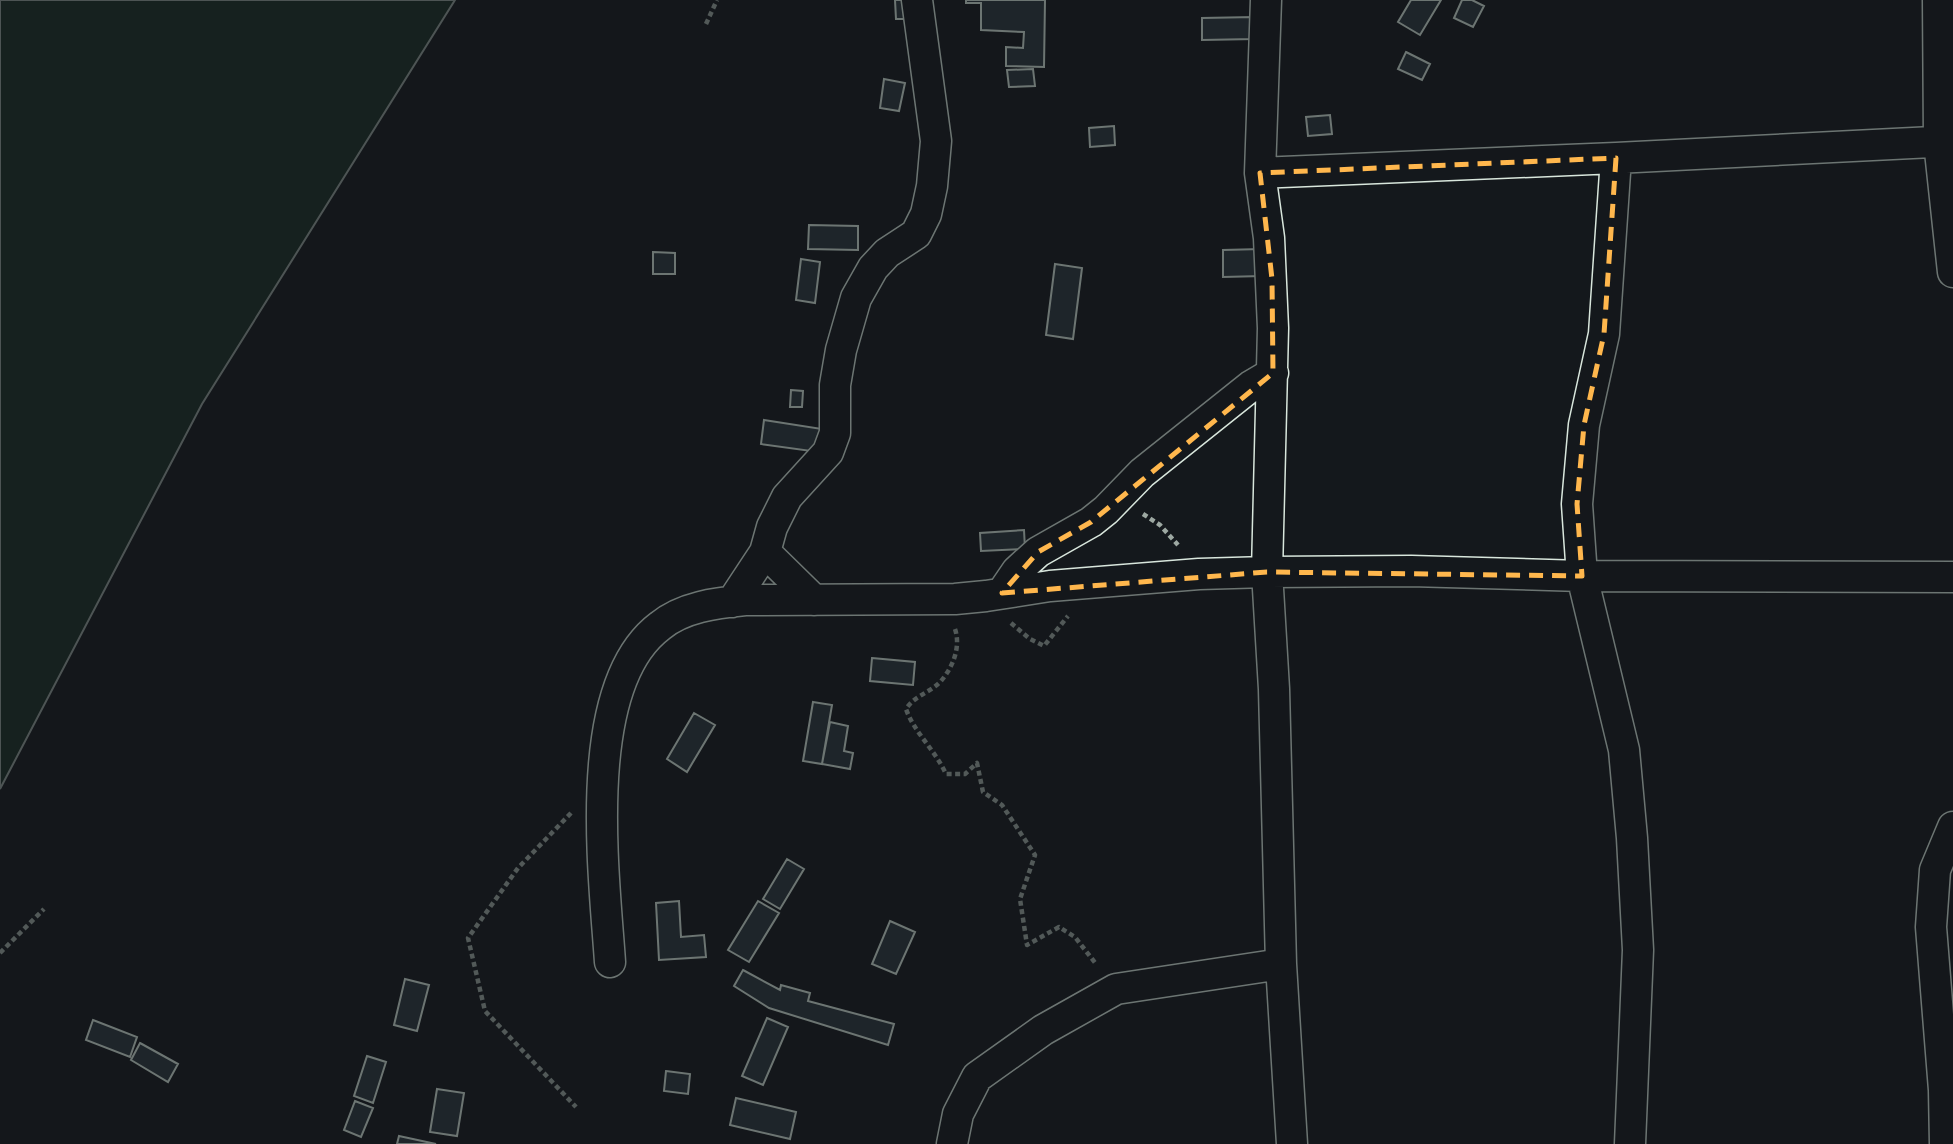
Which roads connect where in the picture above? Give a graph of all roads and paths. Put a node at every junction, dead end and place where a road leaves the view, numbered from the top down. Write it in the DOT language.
graph roads {
  1 [pos="717,0"];
  2 [pos="917,0"];
  3 [pos="1266,0"];
  4 [pos="1938,0"];
  5 [pos="706,24"];
  6 [pos="1946,141"];
  7 [pos="1616,159"];
  8 [pos="1260,173"];
  9 [pos="1953,271"];
  10 [pos="1273,373"];
  11 [pos="1123,493"];
  12 [pos="765,552"];
  13 [pos="1267,572"];
  14 [pos="1199,574"];
  15 [pos="1582,576"];
  16 [pos="1953,577"];
  17 [pos="1002,593"];
  18 [pos="955,599"];
  19 [pos="814,600"];
  20 [pos="732,601"];
  21 [pos="601,789"];
  22 [pos="1953,827"];
  23 [pos="44,908"];
  24 [pos="0,953"];
  25 [pos="610,962"];
  26 [pos="1281,964"];
  27 [pos="1116,989"];
  28 [pos="576,1107"];
  29 [pos="952,1144"];
  30 [pos="1292,1144"];
  31 [pos="1630,1144"];
  32 [pos="1945,1144"];
  1 -- 5 [label="path"];
  2 -- 12 [label="street"];
  3 -- 8 [label="street"];
  4 -- 6 [label="street"];
  6 -- 7 [label="street"];
  6 -- 9 [label="street"];
  7 -- 8 [label="street"];
  7 -- 15 [label="street"];
  8 -- 10 [label="street"];
  10 -- 11 [label="street"];
  10 -- 13 [label="street"];
  11 -- 14 [label="path"];
  11 -- 17 [label="street"];
  12 -- 19 [label="street"];
  12 -- 20 [label="street"];
  13 -- 14 [label="street"];
  13 -- 15 [label="street"];
  13 -- 26 [label="street"];
  14 -- 17 [label="street"];
  15 -- 16 [label="street"];
  15 -- 31 [label="street"];
  17 -- 18 [label="street"];
  18 -- 19 [label="street"];
  18 -- 27 [label="path"];
  19 -- 20 [label="street"];
  20 -- 21 [label="street"];
  21 -- 25 [label="street"];
  21 -- 28 [label="path"];
  22 -- 32 [label="street"];
  23 -- 24 [label="path"];
  26 -- 27 [label="street"];
  26 -- 30 [label="street"];
  27 -- 29 [label="street"];
}
